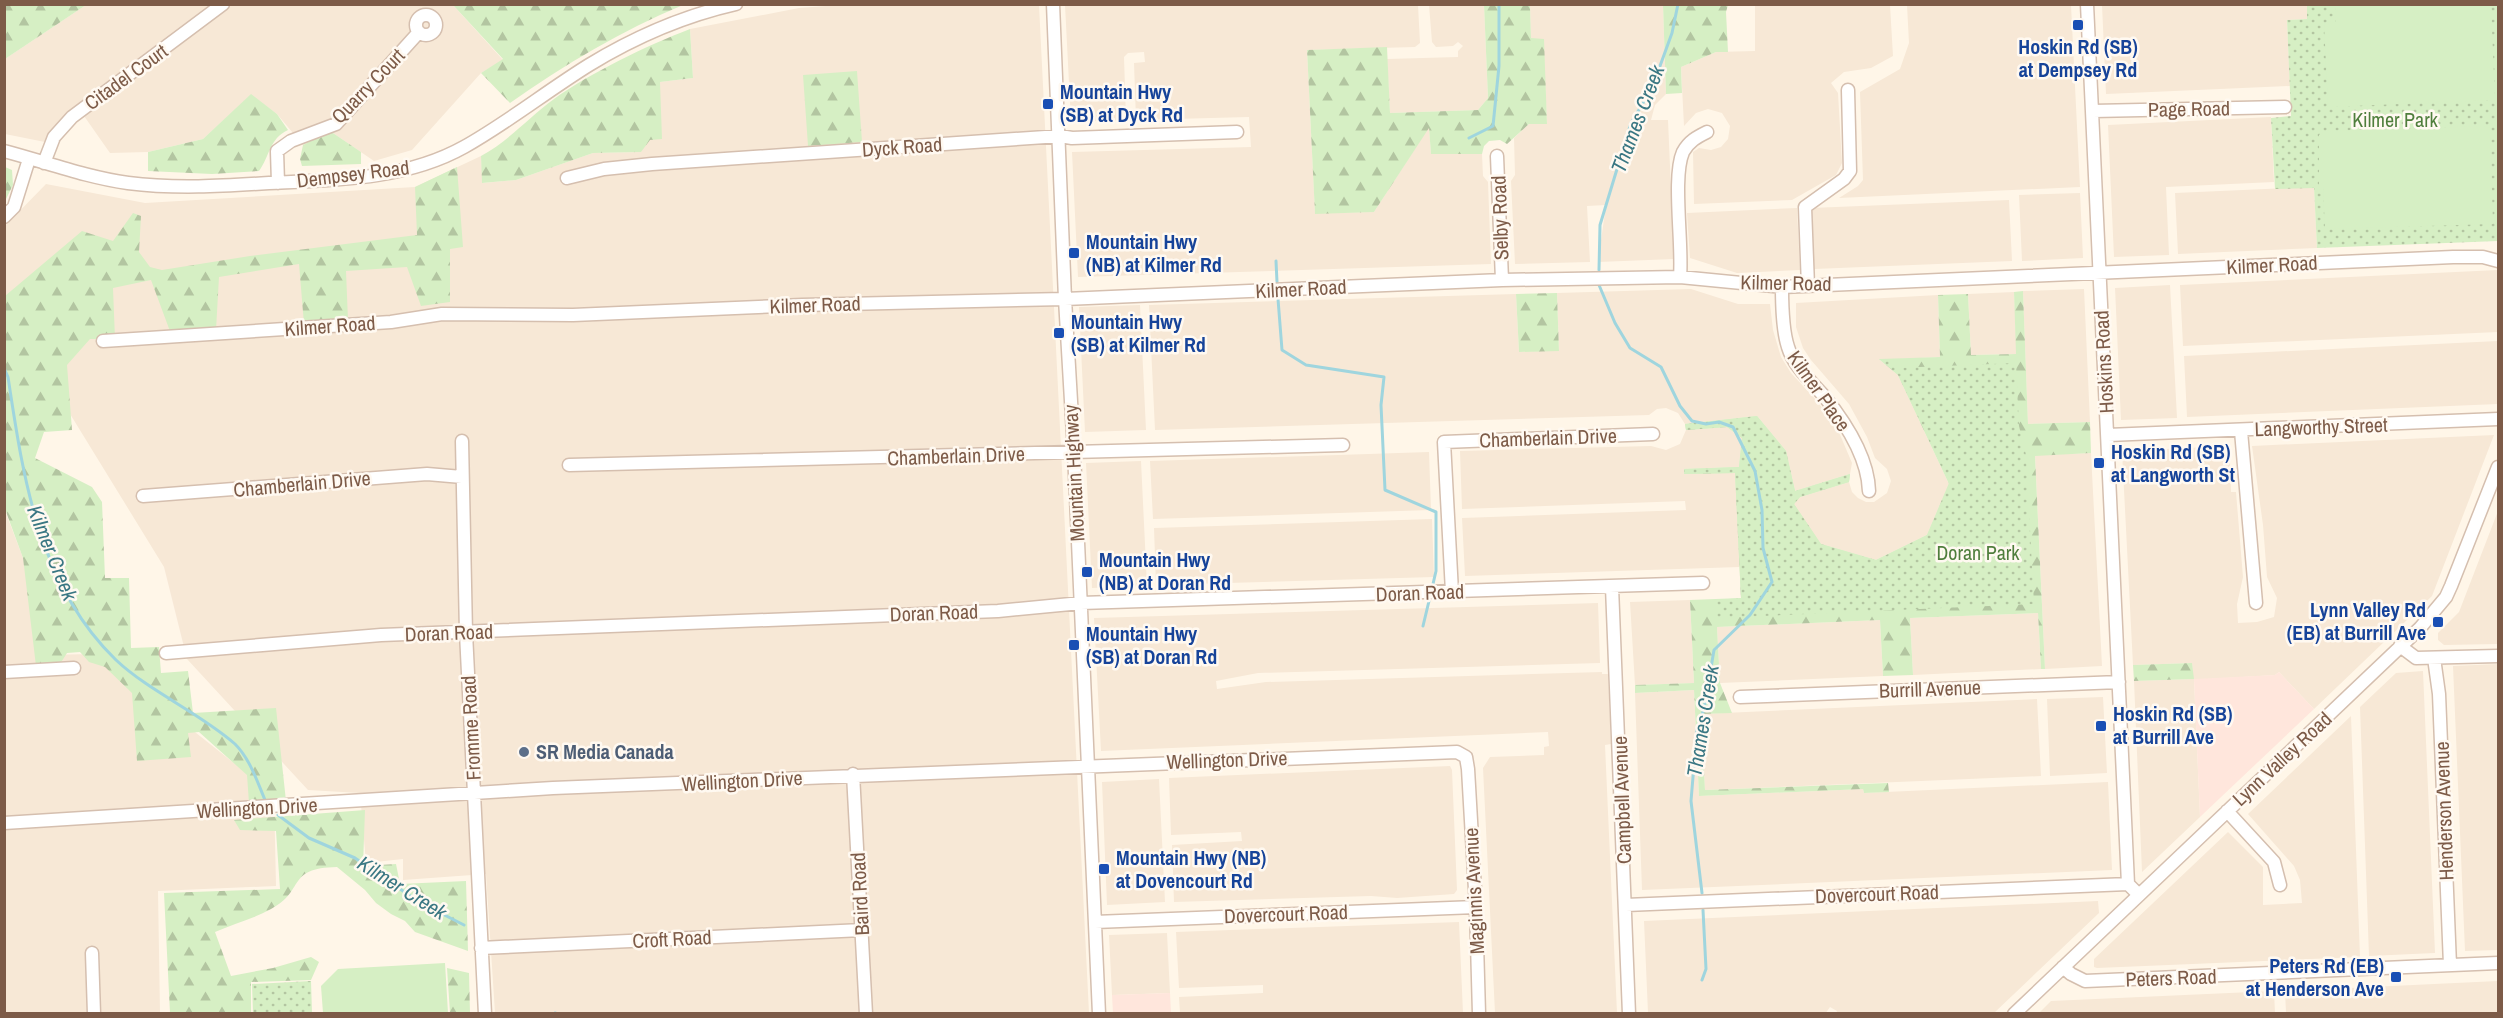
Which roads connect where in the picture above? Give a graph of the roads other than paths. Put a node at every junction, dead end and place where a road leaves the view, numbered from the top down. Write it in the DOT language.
graph roads {
  1 [pos="223,4"];
  2 [pos="736,4"];
  3 [pos="1053,4"];
  4 [pos="2087,4"];
  5 [pos="419,32"];
  6 [pos="1848,90"];
  7 [pos="2285,107"];
  8 [pos="2092,111"];
  9 [pos="1237,132"];
  10 [pos="1707,132"];
  11 [pos="1060,136"];
  12 [pos="4,151"];
  13 [pos="1497,156"];
  14 [pos="29,159"];
  15 [pos="44,163"];
  16 [pos="567,178"];
  17 [pos="278,183"];
  18 [pos="4,217"];
  19 [pos="2499,261"];
  20 [pos="2100,272"];
  21 [pos="1680,277"];
  22 [pos="1502,280"];
  23 [pos="1808,286"];
  24 [pos="1782,287"];
  25 [pos="1065,299"];
  26 [pos="103,341"];
  27 [pos="2499,419"];
  28 [pos="2241,430"];
  29 [pos="1653,434"];
  30 [pos="2108,435"];
  31 [pos="462,441"];
  32 [pos="1343,445"];
  33 [pos="1074,452"];
  34 [pos="569,465"];
  35 [pos="2499,467"];
  36 [pos="462,477"];
  37 [pos="1869,491"];
  38 [pos="143,496"];
  39 [pos="1703,583"];
  40 [pos="1612,587"];
  41 [pos="1452,592"];
  42 [pos="1081,603"];
  43 [pos="2256,603"];
  44 [pos="466,633"];
  45 [pos="2400,646"];
  46 [pos="166,653"];
  47 [pos="2499,656"];
  48 [pos="2434,658"];
  49 [pos="74,668"];
  50 [pos="4,672"];
  51 [pos="2119,682"];
  52 [pos="1740,697"];
  53 [pos="1089,765"];
  54 [pos="1468,769"];
  55 [pos="854,774"];
  56 [pos="474,792"];
  57 [pos="2227,811"];
  58 [pos="4,823"];
  59 [pos="2128,884"];
  60 [pos="2280,885"];
  61 [pos="2139,895"];
  62 [pos="1626,905"];
  63 [pos="1476,907"];
  64 [pos="1095,922"];
  65 [pos="862,930"];
  66 [pos="482,948"];
  67 [pos="92,953"];
  68 [pos="2499,963"];
  69 [pos="2450,965"];
  70 [pos="2063,967"];
  71 [pos="94,1014"];
  72 [pos="485,1014"];
  73 [pos="866,1014"];
  74 [pos="1099,1014"];
  75 [pos="1479,1014"];
  76 [pos="1629,1014"];
  77 [pos="2014,1014"];
  1 -- 15 [label="street, Citadel Court"];
  2 -- 17 [label="street, Dempsey Road"];
  3 -- 11 [label="street, Mountain Highway"];
  4 -- 8 [label="street, Hoskins Road"];
  5 -- 17 [label="street, Quarry Court"];
  6 -- 23 [label="street"];
  7 -- 8 [label="street, Page Road"];
  8 -- 20 [label="street, Hoskins Road"];
  9 -- 11 [label="street, Dyck Road"];
  10 -- 21 [label="street"];
  11 -- 16 [label="street, Dyck Road"];
  11 -- 25 [label="street, Mountain Highway"];
  12 -- 14 [label="street, Dempsey Road"];
  13 -- 22 [label="street, Selby Road"];
  14 -- 15 [label="street, Dempsey Road"];
  14 -- 18 [label="street"];
  15 -- 17 [label="street, Dempsey Road"];
  19 -- 20 [label="street, Kilmer Road"];
  20 -- 23 [label="street, Kilmer Road"];
  20 -- 30 [label="street, Hoskins Road"];
  21 -- 22 [label="street, Kilmer Road"];
  21 -- 24 [label="street, Kilmer Road"];
  22 -- 25 [label="street, Kilmer Road"];
  23 -- 24 [label="street, Kilmer Road"];
  24 -- 37 [label="street, Kilmer Place"];
  25 -- 26 [label="street, Kilmer Road"];
  25 -- 33 [label="street, Mountain Highway"];
  27 -- 28 [label="street, Langworthy Street"];
  28 -- 30 [label="street, Langworthy Street"];
  28 -- 43 [label="street"];
  29 -- 41 [label="street, Chamberlain Drive"];
  30 -- 51 [label="street, Hoskins Road"];
  31 -- 36 [label="street, Fromme Road"];
  32 -- 33 [label="street, Chamberlain Drive"];
  33 -- 34 [label="street, Chamberlain Drive"];
  33 -- 42 [label="street, Mountain Highway"];
  35 -- 45 [label="street, Lynn Valley Road"];
  36 -- 38 [label="street, Chamberlain Drive"];
  36 -- 44 [label="street, Fromme Road"];
  39 -- 40 [label="street, Doran Road"];
  40 -- 41 [label="street, Doran Road"];
  40 -- 62 [label="street, Campbell Avenue"];
  41 -- 42 [label="street, Doran Road"];
  42 -- 44 [label="street, Doran Road"];
  42 -- 53 [label="street, Mountain Highway"];
  44 -- 46 [label="street, Doran Road"];
  44 -- 56 [label="street, Fromme Road"];
  45 -- 48 [label="street"];
  45 -- 57 [label="street, Lynn Valley Road"];
  47 -- 48 [label="street"];
  48 -- 69 [label="street, Henderson Avenue"];
  49 -- 50 [label="street"];
  51 -- 52 [label="street, Burrill Avenue"];
  51 -- 59 [label="street, Hoskins Road"];
  53 -- 54 [label="street, Wellington Drive"];
  53 -- 55 [label="street, Wellington Drive"];
  53 -- 64 [label="street, Mountain Highway"];
  54 -- 63 [label="street, Maginnis Avenue"];
  55 -- 56 [label="street, Wellington Drive"];
  55 -- 65 [label="street, Baird Road"];
  56 -- 58 [label="street, Wellington Drive"];
  56 -- 66 [label="street, Fromme Road"];
  57 -- 60 [label="street"];
  57 -- 61 [label="street, Lynn Valley Road"];
  59 -- 61 [label="street"];
  59 -- 62 [label="street, Dovercourt Road"];
  61 -- 70 [label="street, Lynn Valley Road"];
  62 -- 76 [label="street, Campbell Avenue"];
  63 -- 64 [label="street, Dovercourt Road"];
  63 -- 75 [label="street, Maginnis Avenue"];
  64 -- 74 [label="street, Mountain Highway"];
  65 -- 66 [label="street, Croft Road"];
  65 -- 73 [label="street, Baird Road"];
  66 -- 72 [label="street, Fromme Road"];
  67 -- 71 [label="street"];
  68 -- 69 [label="street, Peters Road"];
  69 -- 70 [label="street, Peters Road"];
  70 -- 77 [label="street, Lynn Valley Road"];
}
